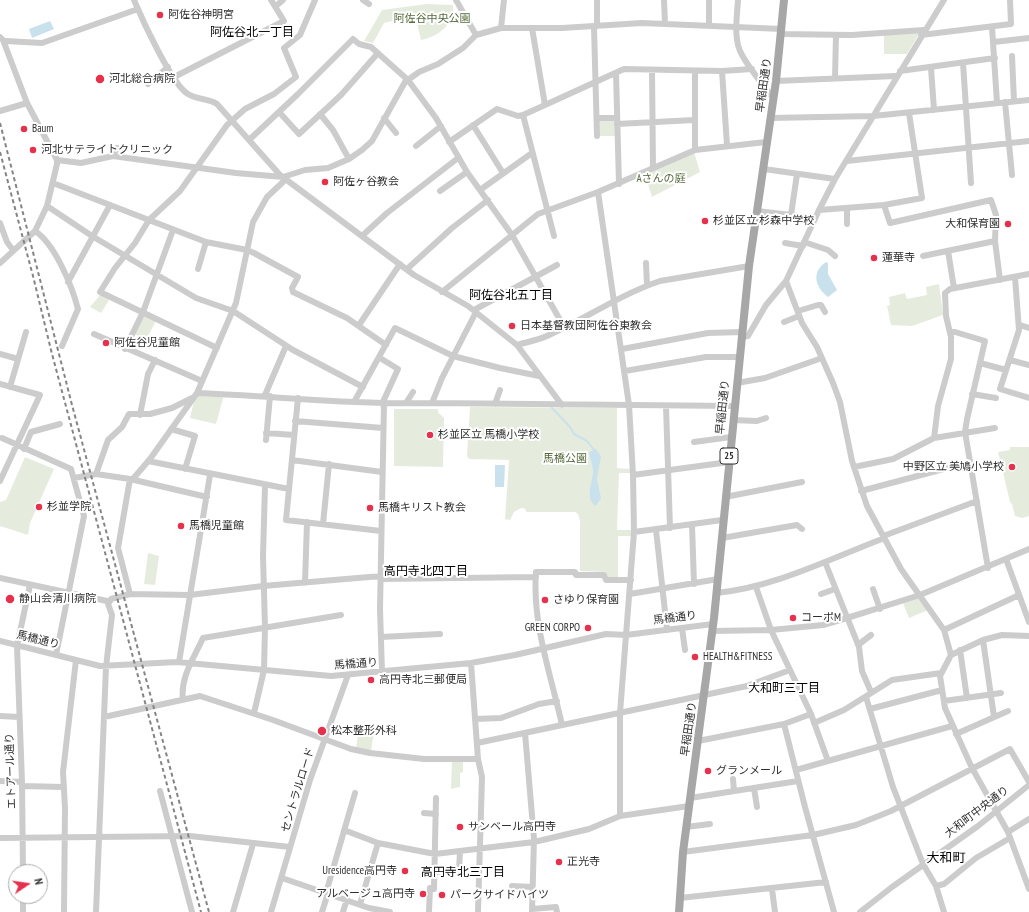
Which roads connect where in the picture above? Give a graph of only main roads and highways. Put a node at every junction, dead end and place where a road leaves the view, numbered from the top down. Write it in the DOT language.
graph roads {
  1 [pos="784,0"];
  2 [pos="680,912"];
  1 -- 2 [label="main road, 早稲田通り / 25"];
}
